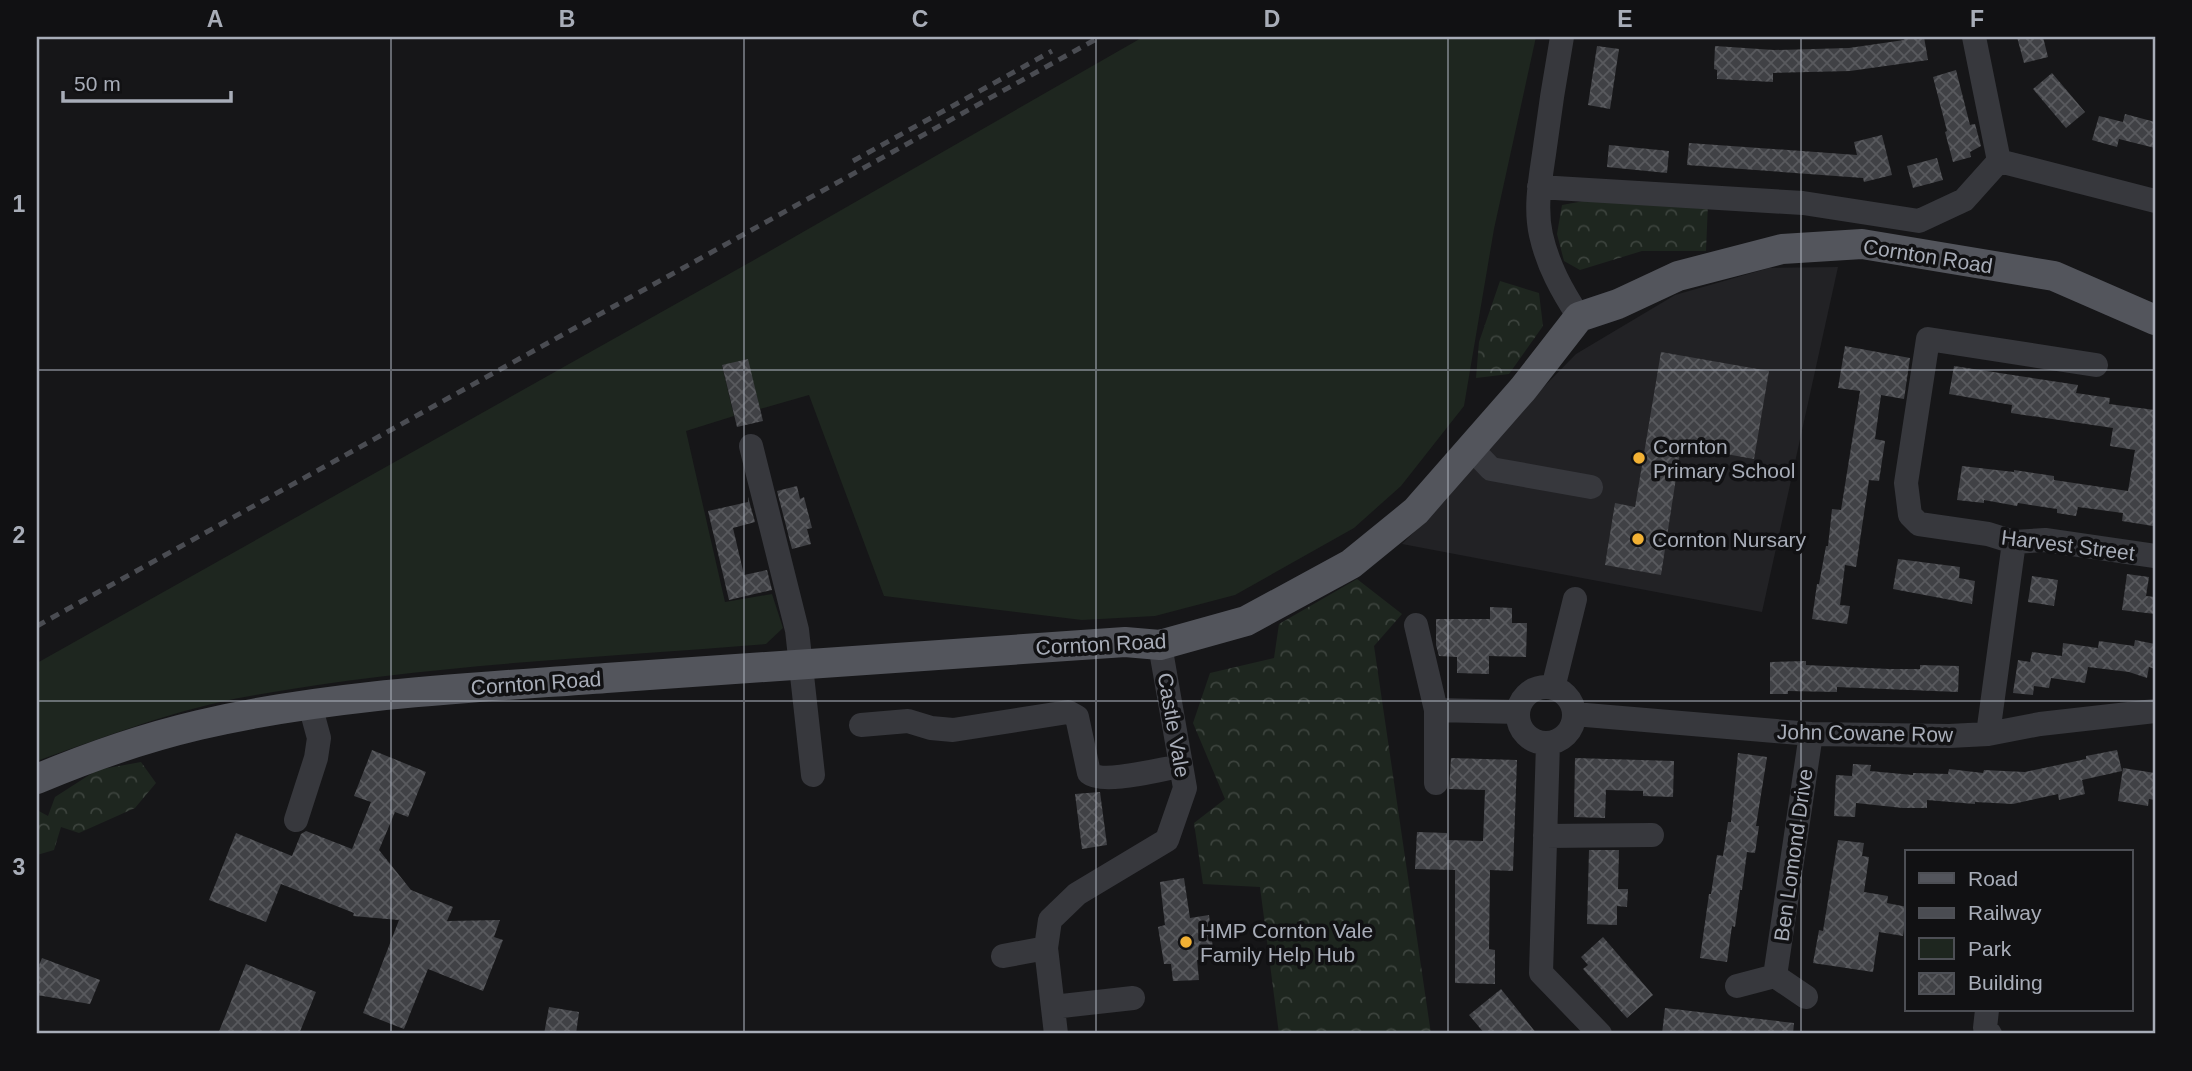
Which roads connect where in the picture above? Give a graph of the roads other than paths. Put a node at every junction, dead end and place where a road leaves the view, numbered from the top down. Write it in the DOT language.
graph roads {
  1 [pos="1562,37"];
  2 [pos="1974,37"];
  3 [pos="1999,161"];
  4 [pos="1539,187"];
  5 [pos="2155,201"];
  6 [pos="1579,317"];
  7 [pos="2155,320"];
  8 [pos="2096,366"];
  9 [pos="751,446"];
  10 [pos="1472,449"];
  11 [pos="1591,487"];
  12 [pos="2014,542"];
  13 [pos="2155,556"];
  14 [pos="1575,599"];
  15 [pos="1416,625"];
  16 [pos="1160,645"];
  17 [pos="800,663"];
  18 [pos="1553,688"];
  19 [pos="310,705"];
  20 [pos="1436,710"];
  21 [pos="2155,711"];
  22 [pos="1518,712"];
  23 [pos="1574,714"];
  24 [pos="861,725"];
  25 [pos="1811,734"];
  26 [pos="1988,734"];
  27 [pos="1548,743"];
  28 [pos="1181,766"];
  29 [pos="813,775"];
  30 [pos="37,779"];
  31 [pos="1436,783"];
  32 [pos="296,820"];
  33 [pos="1652,835"];
  34 [pos="1545,836"];
  35 [pos="1046,948"];
  36 [pos="1003,956"];
  37 [pos="1775,975"];
  38 [pos="1737,986"];
  39 [pos="1807,997"];
  40 [pos="1133,998"];
  41 [pos="1053,1007"];
  42 [pos="1987,1012"];
  43 [pos="1056,1034"];
  44 [pos="1600,1034"];
  45 [pos="1990,1034"];
  1 -- 4 [label="street"];
  2 -- 3 [label="street"];
  3 -- 4 [label="street"];
  3 -- 5 [label="street"];
  4 -- 6 [label="street"];
  6 -- 7 [label="main road, Cornton Road"];
  6 -- 10 [label="main road, Cornton Road"];
  8 -- 12 [label="street, Harvest Street"];
  9 -- 17 [label="street"];
  10 -- 11 [label="street"];
  10 -- 16 [label="main road, Cornton Road"];
  12 -- 13 [label="street, Harvest Street"];
  12 -- 26 [label="street"];
  14 -- 18 [label="street"];
  15 -- 20 [label="street"];
  16 -- 17 [label="main road, Cornton Road"];
  16 -- 28 [label="street, Castle Vale"];
  17 -- 19 [label="main road, Cornton Road"];
  17 -- 29 [label="street"];
  18 -- 22 [label="street"];
  18 -- 23 [label="street"];
  19 -- 30 [label="main road, Cornton Road"];
  19 -- 32 [label="street"];
  20 -- 22 [label="street"];
  20 -- 31 [label="street"];
  21 -- 26 [label="street, John Cowane Row"];
  22 -- 27 [label="street"];
  23 -- 25 [label="street, John Cowane Row"];
  23 -- 27 [label="street"];
  24 -- 28 [label="street"];
  25 -- 26 [label="street, John Cowane Row"];
  25 -- 37 [label="street, Ben Lomond Drive"];
  27 -- 34 [label="street"];
  28 -- 35 [label="street, Castle Vale"];
  33 -- 34 [label="street"];
  34 -- 44 [label="street"];
  35 -- 36 [label="street"];
  35 -- 41 [label="street, Castle Vale"];
  37 -- 38 [label="street"];
  37 -- 39 [label="street"];
  40 -- 41 [label="street"];
  41 -- 43 [label="street, Castle Vale"];
  42 -- 45 [label="street"];
}
